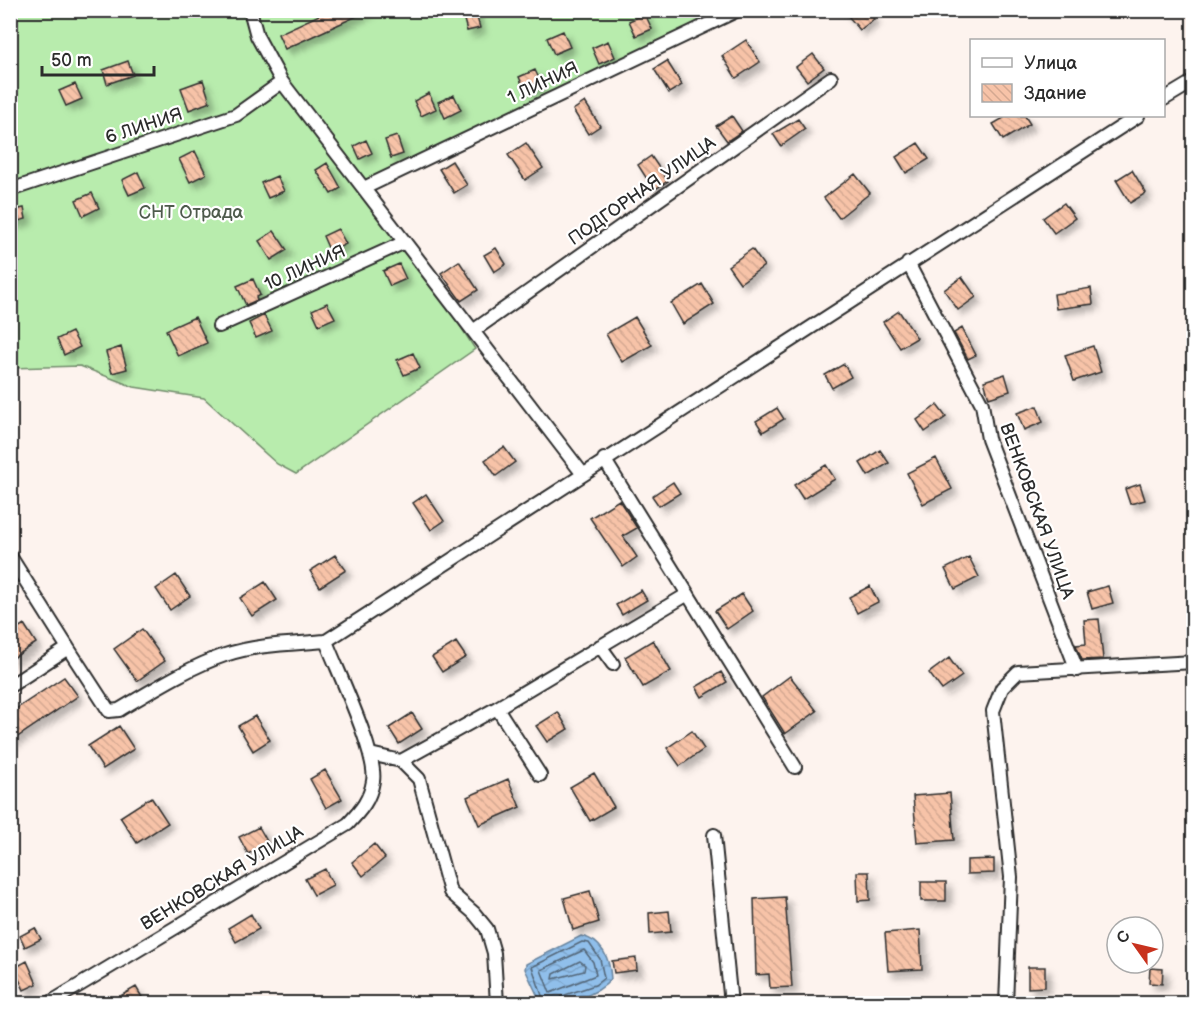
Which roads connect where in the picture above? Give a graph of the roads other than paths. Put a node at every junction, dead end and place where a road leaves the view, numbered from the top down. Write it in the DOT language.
graph roads {
  1 [pos="250,10"];
  2 [pos="738,10"];
  3 [pos="831,78"];
  4 [pos="282,81"];
  5 [pos="1194,81"];
  6 [pos="1165,98"];
  7 [pos="1136,117"];
  8 [pos="364,188"];
  9 [pos="10,190"];
  10 [pos="405,242"];
  11 [pos="908,263"];
  12 [pos="219,326"];
  13 [pos="473,331"];
  14 [pos="604,459"];
  15 [pos="582,473"];
  16 [pos="10,556"];
  17 [pos="688,594"];
  18 [pos="326,641"];
  19 [pos="600,646"];
  20 [pos="68,648"];
  21 [pos="1194,662"];
  22 [pos="613,664"];
  23 [pos="1077,670"];
  24 [pos="10,686"];
  25 [pos="496,708"];
  26 [pos="370,754"];
  27 [pos="401,760"];
  28 [pos="795,768"];
  29 [pos="540,775"];
  30 [pos="714,835"];
  31 [pos="48,1004"];
  32 [pos="497,1004"];
  33 [pos="731,1004"];
  34 [pos="1006,1004"];
  1 -- 4 [label="street"];
  2 -- 8 [label="street, 1 ЛИНИЯ"];
  3 -- 13 [label="street, ПОДГОРНАЯ УЛИЦА"];
  4 -- 8 [label="street"];
  4 -- 9 [label="street, 6 ЛИНИЯ"];
  5 -- 6 [label="street"];
  7 -- 11 [label="street"];
  8 -- 10 [label="street"];
  10 -- 12 [label="street, 10 ЛИНИЯ"];
  10 -- 13 [label="street"];
  11 -- 14 [label="street"];
  11 -- 23 [label="street, ВЕНКОВСКАЯ УЛИЦА"];
  13 -- 15 [label="street"];
  14 -- 15 [label="street"];
  14 -- 17 [label="street"];
  15 -- 18 [label="street"];
  16 -- 20 [label="street"];
  17 -- 19 [label="street"];
  17 -- 28 [label="street"];
  18 -- 20 [label="street"];
  18 -- 26 [label="street, ВЕНКОВСКАЯ УЛИЦА"];
  19 -- 22 [label="street"];
  19 -- 25 [label="street"];
  20 -- 24 [label="street"];
  21 -- 23 [label="street"];
  23 -- 34 [label="street"];
  25 -- 27 [label="street"];
  25 -- 29 [label="street"];
  26 -- 27 [label="street"];
  26 -- 31 [label="street, ВЕНКОВСКАЯ УЛИЦА"];
  27 -- 32 [label="street"];
  30 -- 33 [label="street"];
}
